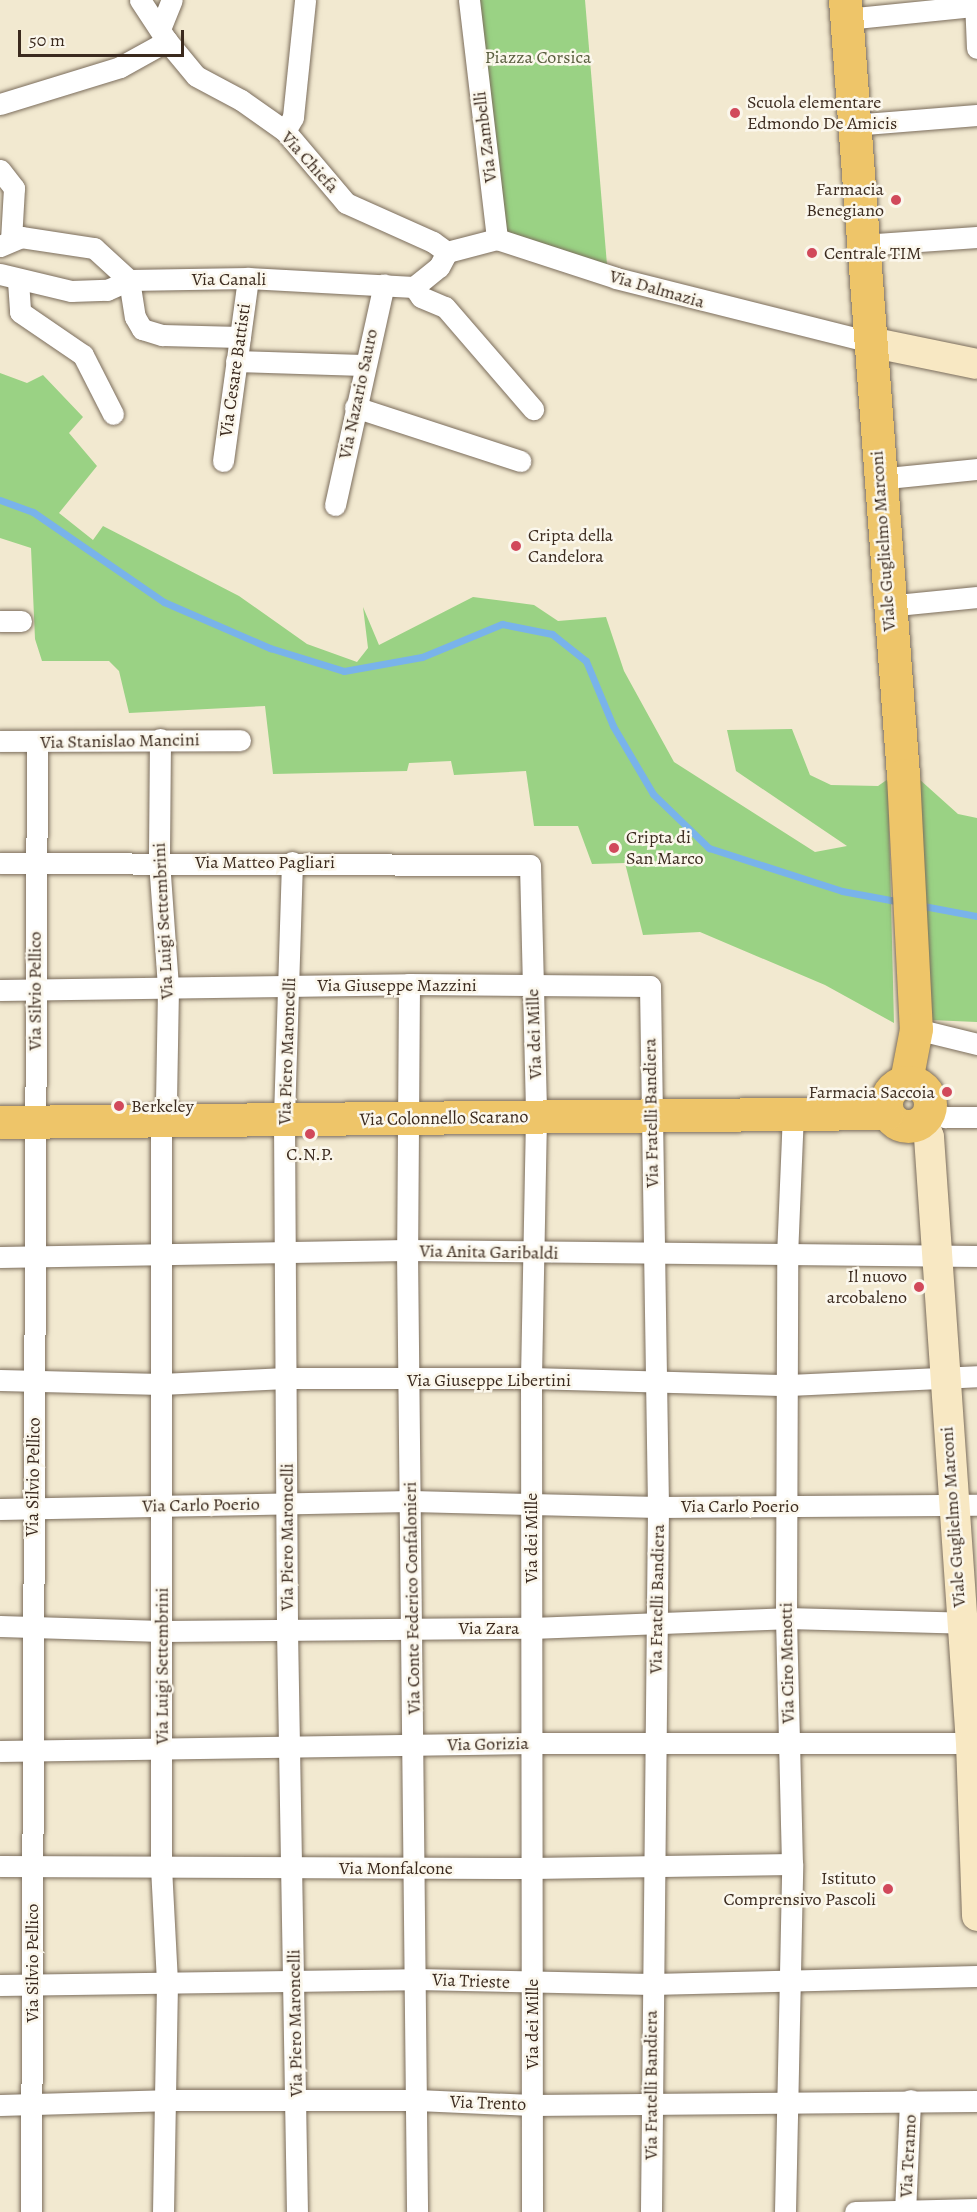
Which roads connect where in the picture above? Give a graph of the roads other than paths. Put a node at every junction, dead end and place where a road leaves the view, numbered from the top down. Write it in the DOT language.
graph roads {
  1 [pos="140,0"];
  2 [pos="172,0"];
  3 [pos="305,0"];
  4 [pos="469,0"];
  5 [pos="975,3"];
  6 [pos="845,10"];
  7 [pos="163,35"];
  8 [pos="977,48"];
  9 [pos="0,104"];
  10 [pos="977,115"];
  11 [pos="852,125"];
  12 [pos="285,131"];
  13 [pos="0,170"];
  14 [pos="977,237"];
  15 [pos="497,239"];
  16 [pos="5,243"];
  17 [pos="862,245"];
  18 [pos="447,252"];
  19 [pos="9,278"];
  20 [pos="248,278"];
  21 [pos="129,280"];
  22 [pos="384,284"];
  23 [pos="414,287"];
  24 [pos="240,337"];
  25 [pos="870,342"];
  26 [pos="236,362"];
  27 [pos="977,364"];
  28 [pos="363,365"];
  29 [pos="355,407"];
  30 [pos="533,408"];
  31 [pos="113,414"];
  32 [pos="223,461"];
  33 [pos="520,461"];
  34 [pos="977,469"];
  35 [pos="878,479"];
  36 [pos="335,505"];
  37 [pos="977,597"];
  38 [pos="887,606"];
  39 [pos="160,739"];
  40 [pos="240,740"];
  41 [pos="0,741"];
  42 [pos="37,741"];
  43 [pos="159,861"];
  44 [pos="36,862"];
  45 [pos="292,862"];
  46 [pos="0,863"];
  47 [pos="530,865"];
  48 [pos="410,984"];
  49 [pos="291,986"];
  50 [pos="532,986"];
  51 [pos="650,986"];
  52 [pos="168,988"];
  53 [pos="0,990"];
  54 [pos="35,990"];
  55 [pos="916,1029"];
  56 [pos="977,1044"];
  57 [pos="906,1081"];
  58 [pos="163,1112"];
  59 [pos="887,1113"];
  60 [pos="793,1114"];
  61 [pos="651,1115"];
  62 [pos="927,1115"];
  63 [pos="536,1117"];
  64 [pos="977,1117"];
  65 [pos="408,1118"];
  66 [pos="284,1120"];
  67 [pos="0,1122"];
  68 [pos="34,1122"];
  69 [pos="407,1250"];
  70 [pos="535,1253"];
  71 [pos="286,1254"];
  72 [pos="653,1254"];
  73 [pos="159,1256"];
  74 [pos="977,1256"];
  75 [pos="0,1257"];
  76 [pos="34,1257"];
  77 [pos="787,1257"];
  78 [pos="937,1258"];
  79 [pos="943,1376"];
  80 [pos="977,1376"];
  81 [pos="286,1378"];
  82 [pos="531,1378"];
  83 [pos="0,1380"];
  84 [pos="34,1380"];
  85 [pos="410,1380"];
  86 [pos="655,1382"];
  87 [pos="161,1384"];
  88 [pos="789,1384"];
  89 [pos="411,1501"];
  90 [pos="531,1502"];
  91 [pos="286,1504"];
  92 [pos="162,1505"];
  93 [pos="965,1505"];
  94 [pos="788,1506"];
  95 [pos="658,1507"];
  96 [pos="0,1509"];
  97 [pos="33,1509"];
  98 [pos="786,1618"];
  99 [pos="657,1620"];
  100 [pos="968,1623"];
  101 [pos="0,1626"];
  102 [pos="32,1626"];
  103 [pos="410,1627"];
  104 [pos="531,1628"];
  105 [pos="287,1629"];
  106 [pos="162,1631"];
  107 [pos="532,1743"];
  108 [pos="653,1743"];
  109 [pos="974,1743"];
  110 [pos="788,1744"];
  111 [pos="414,1746"];
  112 [pos="292,1747"];
  113 [pos="162,1750"];
  114 [pos="0,1751"];
  115 [pos="32,1752"];
  116 [pos="792,1864"];
  117 [pos="0,1866"];
  118 [pos="31,1867"];
  119 [pos="161,1867"];
  120 [pos="653,1867"];
  121 [pos="292,1868"];
  122 [pos="415,1868"];
  123 [pos="532,1868"];
  124 [pos="977,1916"];
  125 [pos="977,1976"];
  126 [pos="415,1979"];
  127 [pos="790,1980"];
  128 [pos="294,1981"];
  129 [pos="166,1983"];
  130 [pos="532,1984"];
  131 [pos="652,1984"];
  132 [pos="0,1985"];
  133 [pos="33,1985"];
  134 [pos="164,2100"];
  135 [pos="417,2100"];
  136 [pos="910,2100"];
  137 [pos="977,2101"];
  138 [pos="297,2102"];
  139 [pos="31,2104"];
  140 [pos="651,2104"];
  141 [pos="788,2104"];
  142 [pos="0,2105"];
  143 [pos="532,2105"];
  144 [pos="977,2209"];
  145 [pos="905,2210"];
  146 [pos="31,2212"];
  147 [pos="162,2212"];
  148 [pos="297,2212"];
  149 [pos="417,2212"];
  150 [pos="532,2212"];
  151 [pos="651,2212"];
  152 [pos="784,2212"];
  153 [pos="855,2212"];
  1 -- 7 [label="street, Via Chiefa"];
  2 -- 7 [label="street"];
  3 -- 12 [label="street"];
  4 -- 15 [label="street, Via Zambelli"];
  5 -- 6 [label="street"];
  5 -- 8 [label="street"];
  6 -- 11 [label="main road, Viale Guglielmo Marconi"];
  7 -- 9 [label="street"];
  7 -- 12 [label="street, Via Chiefa"];
  10 -- 11 [label="street"];
  11 -- 17 [label="main road, Viale Guglielmo Marconi"];
  12 -- 18 [label="street, Via Chiefa"];
  13 -- 16 [label="street"];
  14 -- 17 [label="street"];
  15 -- 18 [label="street"];
  15 -- 25 [label="street, Via Dalmazia"];
  16 -- 21 [label="street"];
  17 -- 25 [label="main road, Viale Guglielmo Marconi"];
  18 -- 23 [label="street"];
  19 -- 21 [label="street, Via Canali"];
  19 -- 31 [label="street"];
  20 -- 21 [label="street, Via Canali"];
  20 -- 22 [label="street, Via Canali"];
  20 -- 24 [label="street, Via Cesare Battisti"];
  21 -- 24 [label="street"];
  22 -- 23 [label="street, Via Canali"];
  22 -- 28 [label="street, Via Nazario Sauro"];
  23 -- 30 [label="street"];
  24 -- 26 [label="street, Via Cesare Battisti"];
  25 -- 27 [label="street"];
  25 -- 35 [label="main road, Viale Guglielmo Marconi"];
  26 -- 28 [label="street"];
  26 -- 32 [label="street, Via Cesare Battisti"];
  28 -- 29 [label="street, Via Nazario Sauro"];
  29 -- 33 [label="street"];
  29 -- 36 [label="street, Via Nazario Sauro"];
  34 -- 35 [label="street"];
  35 -- 38 [label="main road, Viale Guglielmo Marconi"];
  37 -- 38 [label="street"];
  38 -- 55 [label="main road, Viale Guglielmo Marconi"];
  39 -- 40 [label="street, Via Stanislao Mancini"];
  39 -- 42 [label="street, Via Stanislao Mancini"];
  39 -- 43 [label="street, Via Luigi Settembrini"];
  41 -- 42 [label="street, Via Stanislao Mancini"];
  42 -- 44 [label="street, Via Silvio Pellico"];
  43 -- 44 [label="street, Via Matteo Pagliari"];
  43 -- 45 [label="street, Via Matteo Pagliari"];
  43 -- 52 [label="street, Via Luigi Settembrini"];
  44 -- 46 [label="street, Via Matteo Pagliari"];
  44 -- 54 [label="street, Via Silvio Pellico"];
  45 -- 47 [label="street, Via Matteo Pagliari"];
  45 -- 49 [label="street, Via Piero Maroncelli"];
  47 -- 50 [label="street, Via dei Mille"];
  48 -- 49 [label="street, Via Giuseppe Mazzini"];
  48 -- 50 [label="street, Via Giuseppe Mazzini"];
  48 -- 65 [label="street, Via Conte Federico Confalonieri"];
  49 -- 52 [label="street, Via Giuseppe Mazzini"];
  49 -- 66 [label="street, Via Piero Maroncelli"];
  50 -- 51 [label="street, Via Giuseppe Mazzini"];
  50 -- 63 [label="street, Via dei Mille"];
  51 -- 61 [label="street, Via Fratelli Bandiera"];
  52 -- 54 [label="street, Via Giuseppe Mazzini"];
  52 -- 58 [label="street, Via Luigi Settembrini"];
  53 -- 54 [label="street, Via Giuseppe Mazzini"];
  54 -- 68 [label="street, Via Silvio Pellico"];
  55 -- 56 [label="street"];
  55 -- 57 [label="main road, Viale Guglielmo Marconi"];
  57 -- 59 [label="main road"];
  57 -- 62 [label="main road, Viale Guglielmo Marconi"];
  58 -- 66 [label="main road, Via Colonnello Scarano"];
  58 -- 68 [label="main road, Via Colonnello Scarano"];
  58 -- 73 [label="street, Via Luigi Settembrini"];
  59 -- 60 [label="main road, Via Colonnello Scarano"];
  59 -- 62 [label="main road"];
  60 -- 61 [label="main road, Via Colonnello Scarano"];
  60 -- 77 [label="street, Via Ciro Menotti"];
  61 -- 63 [label="main road, Via Colonnello Scarano"];
  61 -- 72 [label="street, Via Fratelli Bandiera"];
  62 -- 64 [label="street"];
  62 -- 78 [label="street, Viale Guglielmo Marconi"];
  63 -- 65 [label="main road, Via Colonnello Scarano"];
  63 -- 70 [label="street, Via dei Mille"];
  65 -- 66 [label="main road, Via Colonnello Scarano"];
  65 -- 69 [label="street, Via Conte Federico Confalonieri"];
  66 -- 71 [label="street, Via Piero Maroncelli"];
  67 -- 68 [label="main road, Via Colonnello Scarano"];
  68 -- 76 [label="street, Via Silvio Pellico"];
  69 -- 70 [label="street, Via Anita Garibaldi"];
  69 -- 71 [label="street, Via Anita Garibaldi"];
  69 -- 85 [label="street, Via Conte Federico Confalonieri"];
  70 -- 72 [label="street, Via Anita Garibaldi"];
  70 -- 82 [label="street, Via dei Mille"];
  71 -- 73 [label="street, Via Anita Garibaldi"];
  71 -- 81 [label="street, Via Piero Maroncelli"];
  72 -- 77 [label="street, Via Anita Garibaldi"];
  72 -- 86 [label="street, Via Fratelli Bandiera"];
  73 -- 76 [label="street, Via Anita Garibaldi"];
  73 -- 87 [label="street, Via Luigi Settembrini"];
  74 -- 78 [label="street, Via Anita Garibaldi"];
  75 -- 76 [label="street, Via Anita Garibaldi"];
  76 -- 84 [label="street, Via Silvio Pellico"];
  77 -- 78 [label="street, Via Anita Garibaldi"];
  77 -- 88 [label="street, Via Ciro Menotti"];
  78 -- 79 [label="street, Viale Guglielmo Marconi"];
  79 -- 80 [label="street, Via Giuseppe Libertini"];
  79 -- 88 [label="street, Via Giuseppe Libertini"];
  79 -- 93 [label="street, Viale Guglielmo Marconi"];
  81 -- 85 [label="street, Via Giuseppe Libertini"];
  81 -- 87 [label="street, Via Giuseppe Libertini"];
  81 -- 91 [label="street, Via Piero Maroncelli"];
  82 -- 85 [label="street, Via Giuseppe Libertini"];
  82 -- 86 [label="street, Via Giuseppe Libertini"];
  82 -- 90 [label="street, Via dei Mille"];
  83 -- 84 [label="street, Via Giuseppe Libertini"];
  84 -- 87 [label="street, Via Giuseppe Libertini"];
  84 -- 97 [label="street, Via Silvio Pellico"];
  85 -- 89 [label="street, Via Conte Federico Confalonieri"];
  86 -- 88 [label="street, Via Giuseppe Libertini"];
  86 -- 95 [label="street, Via Fratelli Bandiera"];
  87 -- 92 [label="street, Via Luigi Settembrini"];
  88 -- 94 [label="street, Via Ciro Menotti"];
  89 -- 90 [label="street, Via Carlo Poerio"];
  89 -- 91 [label="street, Via Carlo Poerio"];
  89 -- 103 [label="street, Via Conte Federico Confalonieri"];
  90 -- 95 [label="street, Via Carlo Poerio"];
  90 -- 104 [label="street, Via dei Mille"];
  91 -- 92 [label="street, Via Carlo Poerio"];
  91 -- 105 [label="street, Via Piero Maroncelli"];
  92 -- 97 [label="street, Via Carlo Poerio"];
  92 -- 106 [label="street, Via Luigi Settembrini"];
  93 -- 94 [label="street, Via Carlo Poerio"];
  93 -- 100 [label="street, Viale Guglielmo Marconi"];
  94 -- 95 [label="street, Via Carlo Poerio"];
  94 -- 98 [label="street, Via Ciro Menotti"];
  95 -- 99 [label="street, Via Fratelli Bandiera"];
  96 -- 97 [label="street, Via Carlo Poerio"];
  97 -- 102 [label="street, Via Silvio Pellico"];
  98 -- 99 [label="street, Via Zara"];
  98 -- 100 [label="street, Via Zara"];
  98 -- 110 [label="street, Via Ciro Menotti"];
  99 -- 104 [label="street, Via Zara"];
  99 -- 108 [label="street, Via Fratelli Bandiera"];
  100 -- 109 [label="street, Viale Guglielmo Marconi"];
  101 -- 102 [label="street, Via Zara"];
  102 -- 106 [label="street, Via Zara"];
  102 -- 115 [label="street, Via Silvio Pellico"];
  103 -- 104 [label="street, Via Zara"];
  103 -- 105 [label="street, Via Zara"];
  103 -- 111 [label="street, Via Conte Federico Confalonieri"];
  104 -- 107 [label="street, Via dei Mille"];
  105 -- 106 [label="street, Via Zara"];
  105 -- 112 [label="street, Via Piero Maroncelli"];
  106 -- 113 [label="street, Via Luigi Settembrini"];
  107 -- 108 [label="street, Via Gorizia"];
  107 -- 111 [label="street, Via Gorizia"];
  107 -- 123 [label="street, Via dei Mille"];
  108 -- 110 [label="street, Via Gorizia"];
  108 -- 120 [label="street, Via Fratelli Bandiera"];
  109 -- 110 [label="street, Via Gorizia"];
  109 -- 124 [label="street, Viale Guglielmo Marconi"];
  110 -- 116 [label="street, Via Ciro Menotti"];
  111 -- 112 [label="street, Via Gorizia"];
  111 -- 122 [label="street, Via Conte Federico Confalonieri"];
  112 -- 113 [label="street, Via Gorizia"];
  112 -- 121 [label="street, Via Piero Maroncelli"];
  113 -- 115 [label="street, Via Gorizia"];
  113 -- 119 [label="street, Via Luigi Settembrini"];
  114 -- 115 [label="street, Via Gorizia"];
  115 -- 118 [label="street, Via Silvio Pellico"];
  116 -- 120 [label="street, Via Monfalcone"];
  116 -- 127 [label="street, Via Ciro Menotti"];
  117 -- 118 [label="street, Via Monfalcone"];
  118 -- 119 [label="street, Via Monfalcone"];
  118 -- 133 [label="street, Via Silvio Pellico"];
  119 -- 121 [label="street, Via Monfalcone"];
  119 -- 129 [label="street, Via Luigi Settembrini"];
  120 -- 123 [label="street, Via Monfalcone"];
  120 -- 131 [label="street, Via Fratelli Bandiera"];
  121 -- 122 [label="street, Via Monfalcone"];
  121 -- 128 [label="street, Via Piero Maroncelli"];
  122 -- 123 [label="street, Via Monfalcone"];
  122 -- 126 [label="street, Via Conte Federico Confalonieri"];
  123 -- 130 [label="street, Via dei Mille"];
  125 -- 127 [label="street, Via Trieste"];
  126 -- 128 [label="street, Via Trieste"];
  126 -- 130 [label="street, Via Trieste"];
  126 -- 135 [label="street, Via Conte Federico Confalonieri"];
  127 -- 131 [label="street, Via Trieste"];
  127 -- 141 [label="street, Via Ciro Menotti"];
  128 -- 129 [label="street, Via Trieste"];
  128 -- 138 [label="street, Via Piero Maroncelli"];
  129 -- 133 [label="street, Via Trieste"];
  129 -- 134 [label="street, Via Luigi Settembrini"];
  130 -- 131 [label="street, Via Trieste"];
  130 -- 143 [label="street, Via dei Mille"];
  131 -- 140 [label="street, Via Fratelli Bandiera"];
  132 -- 133 [label="street, Via Trieste"];
  133 -- 139 [label="street, Via Silvio Pellico"];
  134 -- 138 [label="street, Via Trento"];
  134 -- 139 [label="street, Via Trento"];
  134 -- 147 [label="street, Via Luigi Settembrini"];
  135 -- 138 [label="street, Via Trento"];
  135 -- 143 [label="street, Via Trento"];
  135 -- 149 [label="street, Via Conte Federico Confalonieri"];
  136 -- 137 [label="street, Via Trento"];
  136 -- 141 [label="street, Via Trento"];
  136 -- 145 [label="street, Via Teramo"];
  138 -- 148 [label="street, Via Piero Maroncelli"];
  139 -- 142 [label="street, Via Trento"];
  139 -- 146 [label="street, Via Silvio Pellico"];
  140 -- 141 [label="street, Via Trento"];
  140 -- 143 [label="street, Via Trento"];
  140 -- 151 [label="street, Via Fratelli Bandiera"];
  141 -- 152 [label="street, Via Ciro Menotti"];
  143 -- 150 [label="street, Via dei Mille"];
  144 -- 145 [label="street"];
  145 -- 153 [label="street"];
}
